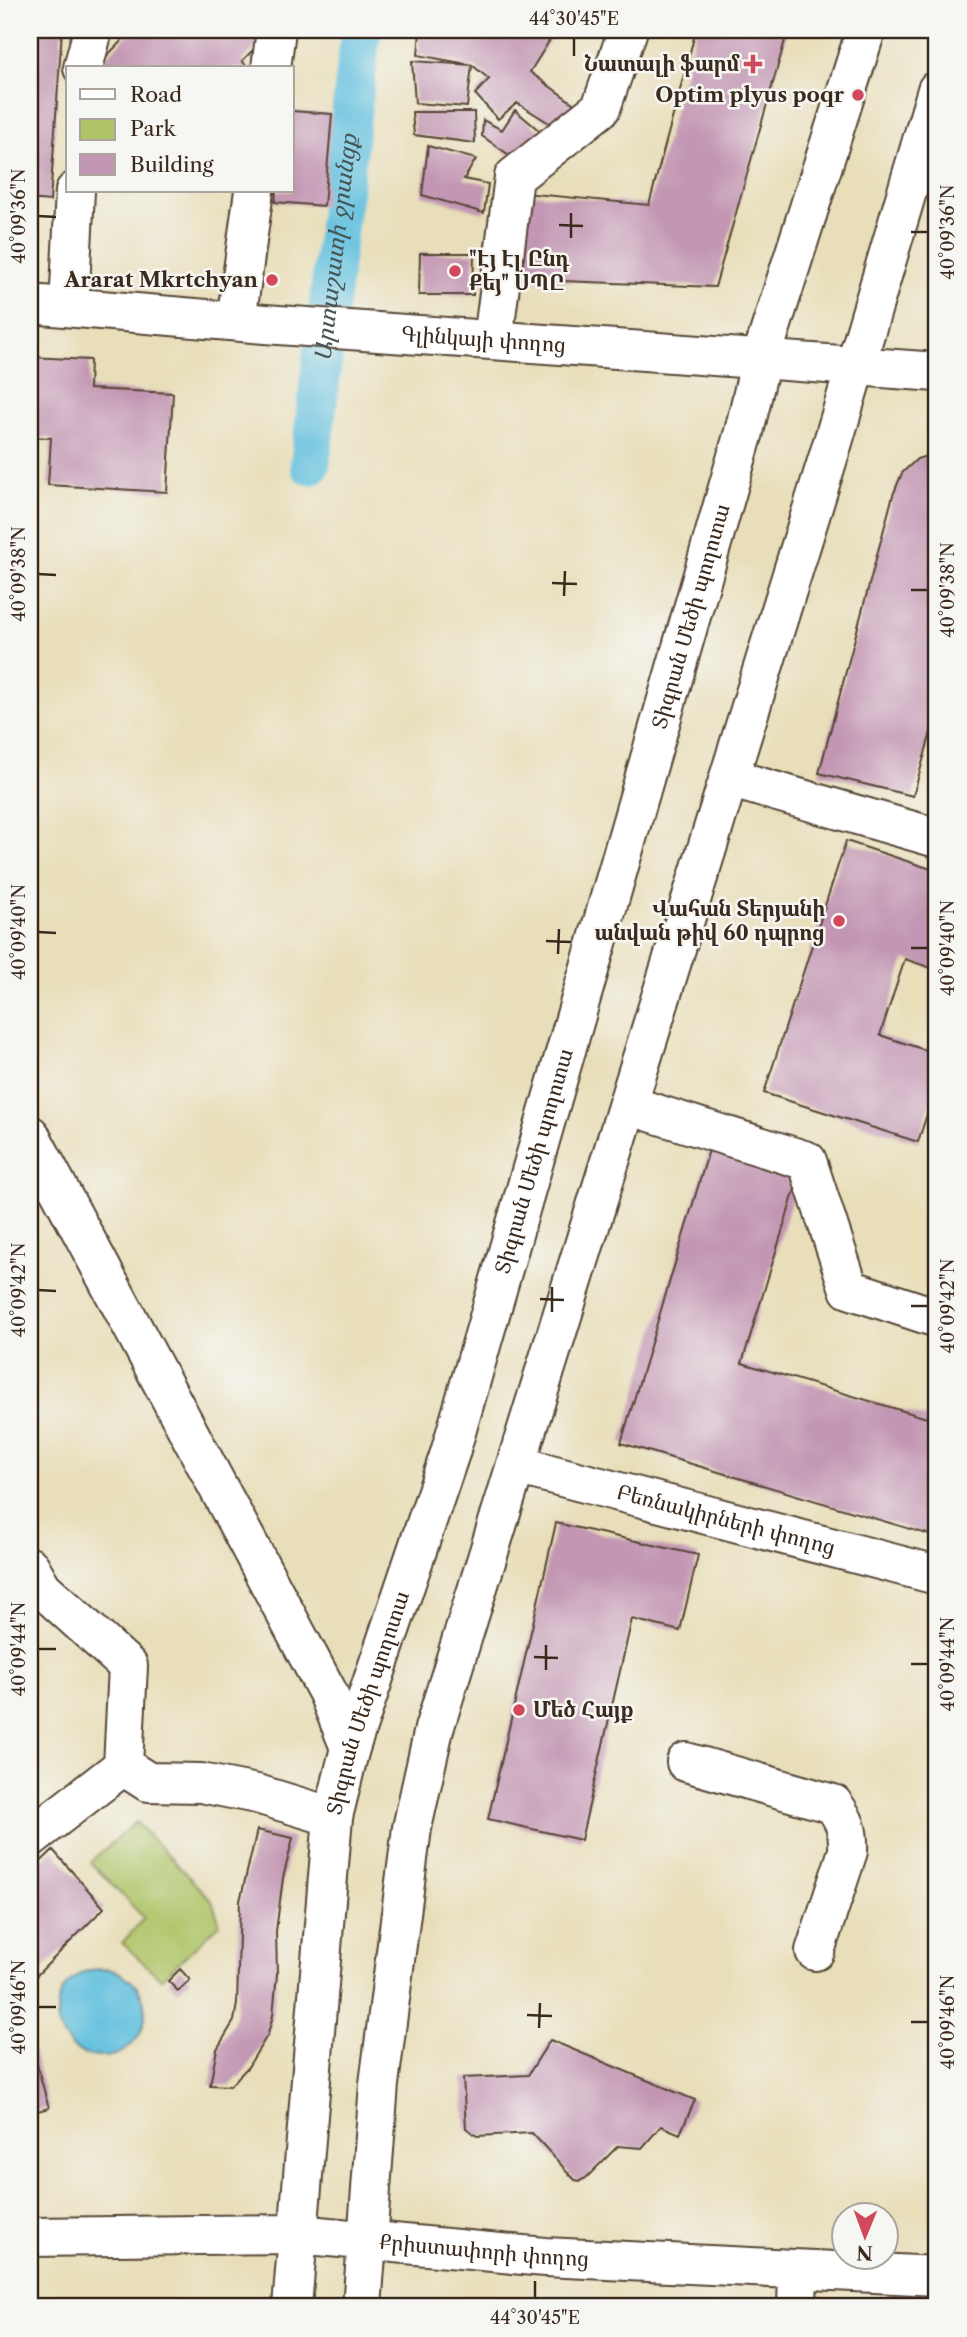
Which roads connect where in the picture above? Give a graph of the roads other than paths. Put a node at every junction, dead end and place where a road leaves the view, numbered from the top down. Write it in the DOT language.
graph roads {
  1 [pos="93,30"];
  2 [pos="276,30"];
  3 [pos="628,30"];
  4 [pos="866,30"];
  5 [pos="84,66"];
  6 [pos="271,66"];
  7 [pos="937,90"];
  8 [pos="75,192"];
  9 [pos="254,192"];
  10 [pos="30,304"];
  11 [pos="69,307"];
  12 [pos="251,323"];
  13 [pos="493,340"];
  14 [pos="761,359"];
  15 [pos="855,366"];
  16 [pos="937,372"];
  17 [pos="729,778"];
  18 [pos="937,838"];
  19 [pos="628,1105"];
  20 [pos="30,1135"];
  21 [pos="937,1318"];
  22 [pos="516,1465"];
  23 [pos="30,1567"];
  24 [pos="937,1575"];
  25 [pos="349,1748"];
  26 [pos="685,1762"];
  27 [pos="123,1766"];
  28 [pos="332,1816"];
  29 [pos="30,1838"];
  30 [pos="815,1951"];
  31 [pos="296,2234"];
  32 [pos="30,2237"];
  33 [pos="368,2241"];
  34 [pos="937,2276"];
  35 [pos="797,2289"];
  36 [pos="292,2307"];
  37 [pos="362,2307"];
  1 -- 5 [label="main road"];
  2 -- 6 [label="main road"];
  3 -- 13 [label="main road"];
  4 -- 14 [label="main road, Տիգրան Մեծի պողոտա"];
  7 -- 15 [label="main road"];
  8 -- 11 [label="main road"];
  9 -- 12 [label="main road"];
  10 -- 11 [label="main road, Գլինկայի փողոց"];
  11 -- 12 [label="main road, Գլինկայի փողոց"];
  12 -- 13 [label="main road, Գլինկայի փողոց"];
  13 -- 14 [label="main road, Գլինկայի փողոց"];
  14 -- 15 [label="main road, Գլինկայի փողոց"];
  14 -- 25 [label="main road, Տիգրան Մեծի պողոտա"];
  15 -- 16 [label="main road, Գլինկայի փողոց"];
  15 -- 17 [label="main road"];
  17 -- 18 [label="main road"];
  17 -- 19 [label="main road"];
  19 -- 21 [label="main road"];
  19 -- 22 [label="main road"];
  20 -- 25 [label="main road"];
  22 -- 24 [label="main road, Բեռնակիրների փողոց"];
  22 -- 33 [label="main road"];
  23 -- 27 [label="main road"];
  25 -- 28 [label="main road, Տիգրան Մեծի պողոտա"];
  26 -- 30 [label="main road"];
  27 -- 28 [label="main road"];
  27 -- 29 [label="main road"];
  28 -- 31 [label="main road, Տիգրան Մեծի պողոտա"];
  31 -- 32 [label="main road, Քրիստափորի փողոց"];
  31 -- 33 [label="main road, Քրիստափորի փողոց"];
  31 -- 36 [label="main road, Տիգրան Մեծի պողոտա"];
  33 -- 35 [label="main road, Քրիստափորի փողոց"];
  33 -- 37 [label="main road"];
  34 -- 35 [label="main road, Քրիստափորի փողոց"];
}
